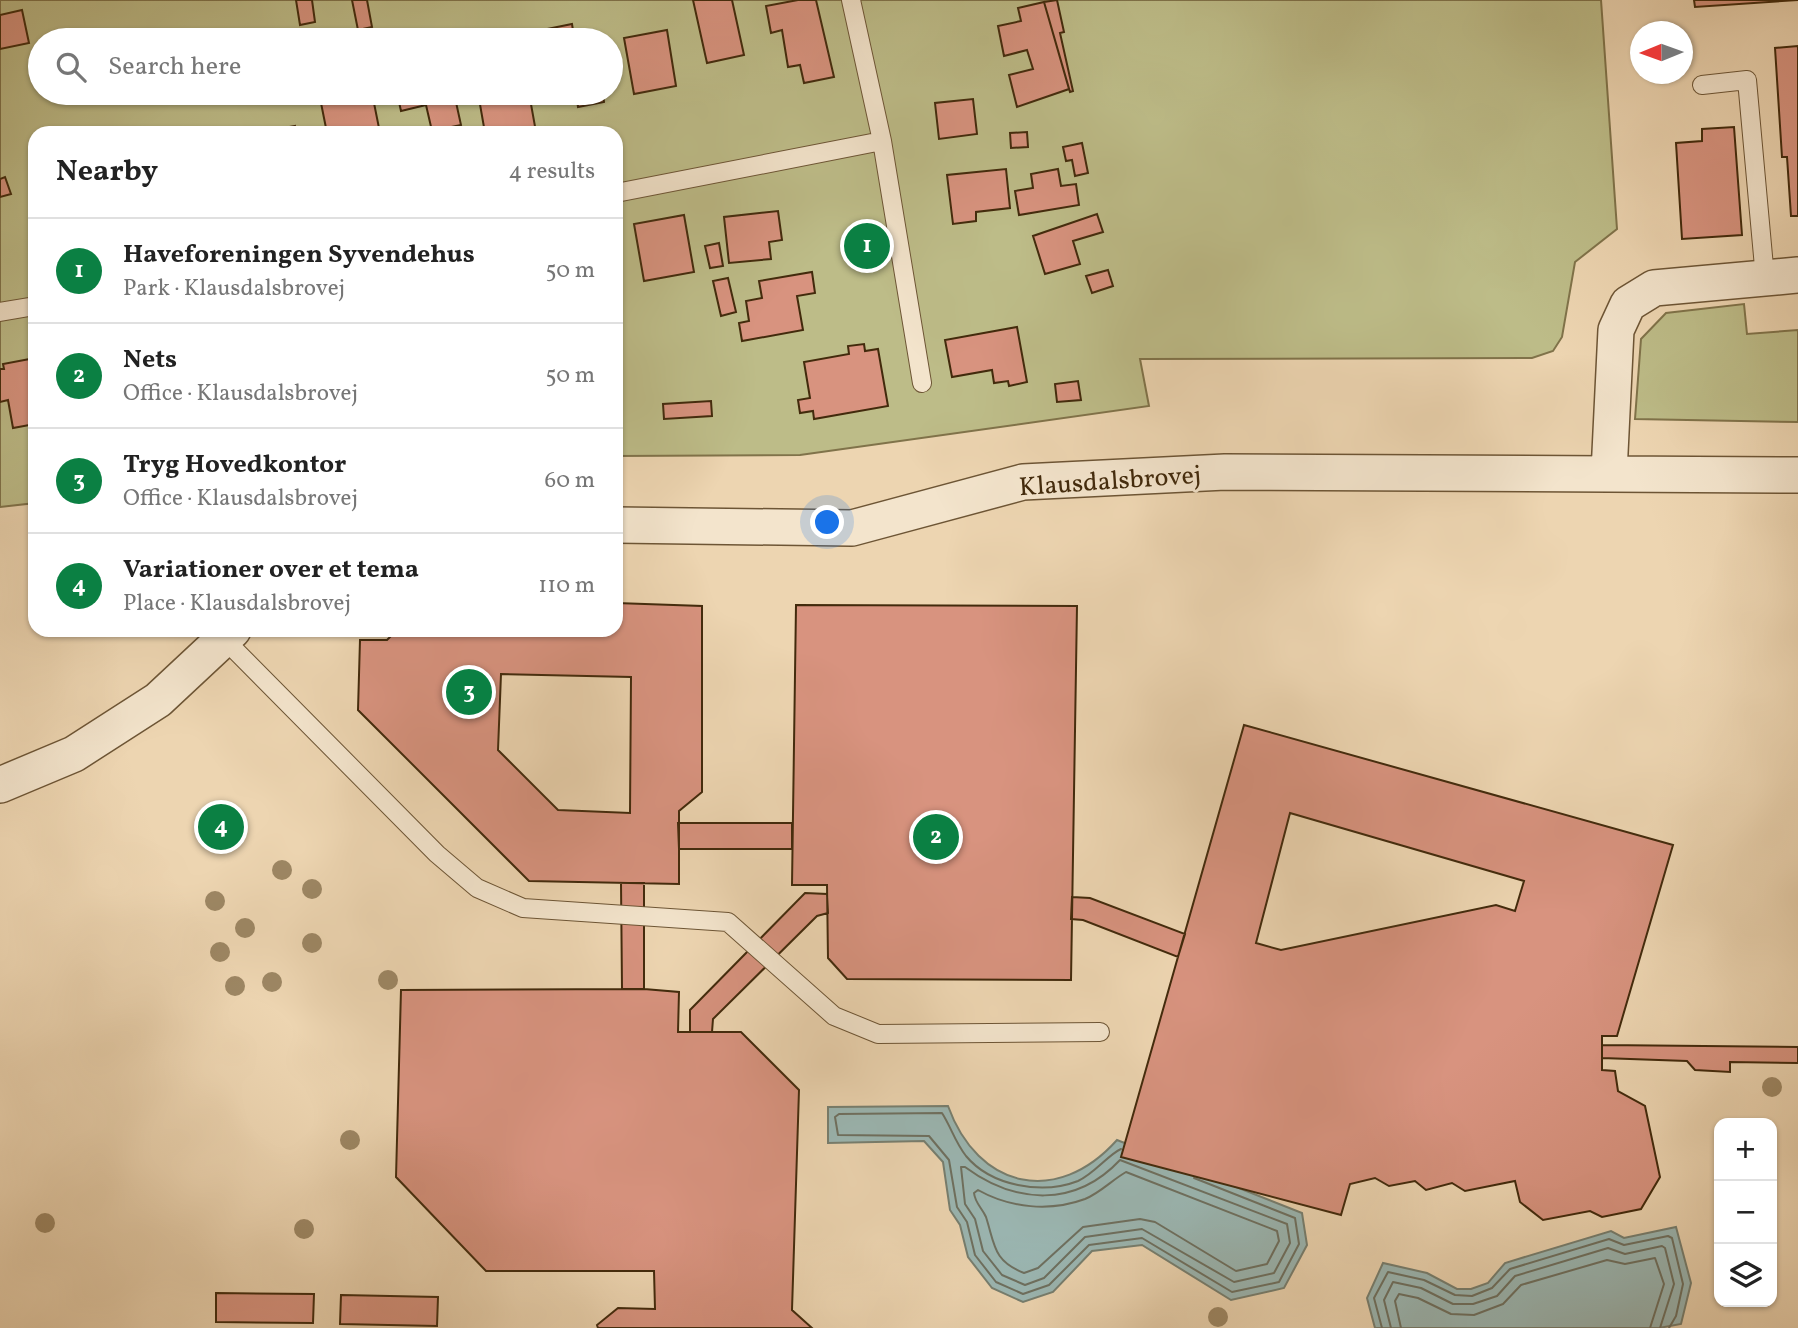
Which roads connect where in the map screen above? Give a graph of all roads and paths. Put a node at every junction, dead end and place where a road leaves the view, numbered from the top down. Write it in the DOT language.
graph roads {
  1 [pos="851,0"];
  2 [pos="1702,85"];
  3 [pos="882,141"];
  4 [pos="623,192"];
  5 [pos="1781,276"];
  6 [pos="28,307"];
  7 [pos="0,313"];
  8 [pos="922,383"];
  9 [pos="1609,473"];
  10 [pos="1798,475"];
  11 [pos="623,525"];
  12 [pos="226,637"];
  13 [pos="232,637"];
  14 [pos="0,785"];
  15 [pos="1100,1032"];
  1 -- 3 [label="lane"];
  2 -- 5 [label="lane"];
  3 -- 4 [label="lane"];
  3 -- 8 [label="lane"];
  5 -- 9 [label="street"];
  6 -- 7 [label="lane"];
  9 -- 10 [label="street, Klausdalsbrovej"];
  9 -- 11 [label="street, Klausdalsbrovej"];
  12 -- 14 [label="street"];
  13 -- 15 [label="lane"];
}
